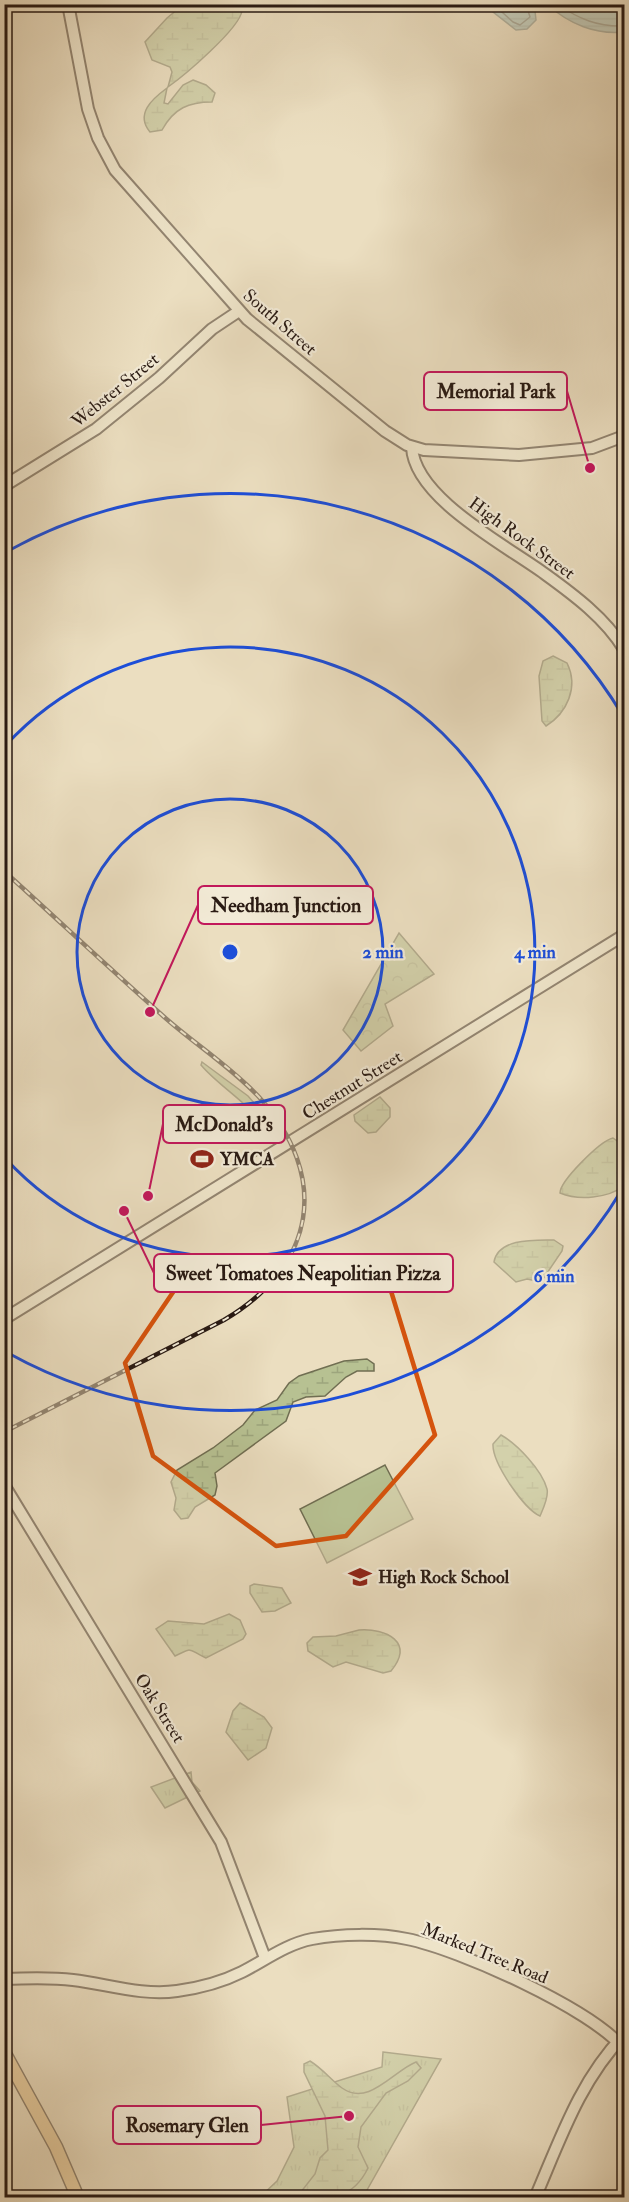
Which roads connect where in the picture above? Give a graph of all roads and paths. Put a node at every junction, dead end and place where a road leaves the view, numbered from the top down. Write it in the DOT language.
graph roads {
  1 [pos="68,4"];
  2 [pos="239,311"];
  3 [pos="624,436"];
  4 [pos="412,447"];
  5 [pos="4,486"];
  6 [pos="624,649"];
  7 [pos="624,935"];
  8 [pos="4,1318"];
  9 [pos="4,1485"];
  10 [pos="266,1958"];
  11 [pos="4,1979"];
  12 [pos="622,2041"];
  13 [pos="4,2052"];
  14 [pos="78,2198"];
  15 [pos="535,2198"];
  1 -- 2 [label="street, South Street"];
  2 -- 4 [label="street, South Street"];
  2 -- 5 [label="street, Webster Street"];
  3 -- 4 [label="street, South Street"];
  4 -- 6 [label="street, High Rock Street"];
  7 -- 8 [label="street, Chestnut Street"];
  9 -- 10 [label="street, Oak Street"];
  10 -- 11 [label="street, Marked Tree Road"];
  10 -- 12 [label="street, Marked Tree Road"];
  12 -- 15 [label="street"];
  13 -- 14 [label="main road"];
}
